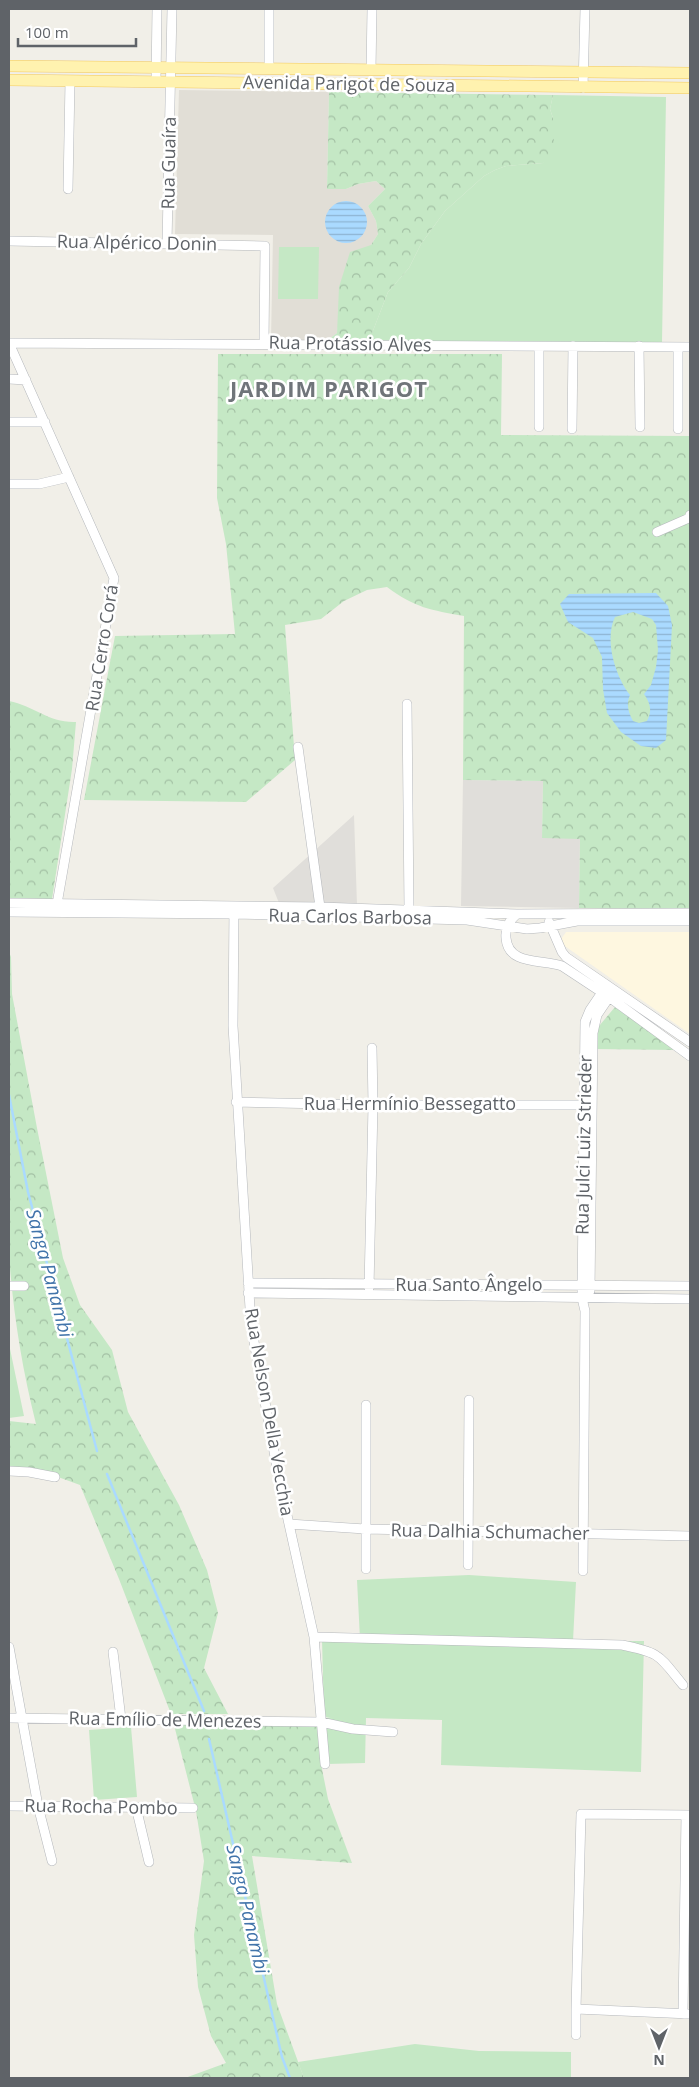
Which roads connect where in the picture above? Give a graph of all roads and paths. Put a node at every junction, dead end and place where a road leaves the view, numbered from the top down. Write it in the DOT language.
graph roads {
  1 [pos="157,9"];
  2 [pos="172,9"];
  3 [pos="269,9"];
  4 [pos="372,9"];
  5 [pos="585,9"];
  6 [pos="9,66"];
  7 [pos="156,67"];
  8 [pos="171,68"];
  9 [pos="269,68"];
  10 [pos="324,70"];
  11 [pos="371,70"];
  12 [pos="584,72"];
  13 [pos="637,72"];
  14 [pos="690,73"];
  15 [pos="9,80"];
  16 [pos="70,81"];
  17 [pos="156,81"];
  18 [pos="170,82"];
  19 [pos="284,83"];
  20 [pos="351,84"];
  21 [pos="585,88"];
  22 [pos="690,88"];
  23 [pos="68,189"];
  24 [pos="9,241"];
  25 [pos="167,243"];
  26 [pos="9,343"];
  27 [pos="264,343"];
  28 [pos="573,346"];
  29 [pos="639,346"];
  30 [pos="539,347"];
  31 [pos="678,347"];
  32 [pos="690,347"];
  33 [pos="9,380"];
  34 [pos="26,380"];
  35 [pos="9,422"];
  36 [pos="45,422"];
  37 [pos="539,427"];
  38 [pos="640,427"];
  39 [pos="572,429"];
  40 [pos="678,429"];
  41 [pos="69,477"];
  42 [pos="9,484"];
  43 [pos="690,515"];
  44 [pos="657,532"];
  45 [pos="407,704"];
  46 [pos="298,747"];
  47 [pos="9,903"];
  48 [pos="320,907"];
  49 [pos="57,908"];
  50 [pos="409,909"];
  51 [pos="234,910"];
  52 [pos="9,912"];
  53 [pos="517,914"];
  54 [pos="539,914"];
  55 [pos="690,914"];
  56 [pos="664,917"];
  57 [pos="690,920"];
  58 [pos="577,922"];
  59 [pos="486,923"];
  60 [pos="552,926"];
  61 [pos="506,927"];
  62 [pos="506,941"];
  63 [pos="557,941"];
  64 [pos="608,991"];
  65 [pos="690,1042"];
  66 [pos="372,1048"];
  67 [pos="690,1056"];
  68 [pos="236,1102"];
  69 [pos="584,1105"];
  70 [pos="373,1106"];
  71 [pos="248,1283"];
  72 [pos="369,1284"];
  73 [pos="9,1286"];
  74 [pos="24,1286"];
  75 [pos="586,1286"];
  76 [pos="690,1286"];
  77 [pos="248,1293"];
  78 [pos="368,1294"];
  79 [pos="586,1298"];
  80 [pos="690,1299"];
  81 [pos="469,1400"];
  82 [pos="366,1405"];
  83 [pos="9,1471"];
  84 [pos="55,1477"];
  85 [pos="289,1524"];
  86 [pos="365,1529"];
  87 [pos="468,1531"];
  88 [pos="584,1535"];
  89 [pos="690,1536"];
  90 [pos="468,1565"];
  91 [pos="366,1569"];
  92 [pos="583,1571"];
  93 [pos="314,1637"];
  94 [pos="9,1647"];
  95 [pos="113,1652"];
  96 [pos="683,1685"];
  97 [pos="9,1718"];
  98 [pos="23,1718"];
  99 [pos="121,1720"];
  100 [pos="321,1722"];
  101 [pos="393,1732"];
  102 [pos="325,1764"];
  103 [pos="9,1806"];
  104 [pos="38,1806"];
  105 [pos="136,1807"];
  106 [pos="193,1808"];
  107 [pos="688,1815"];
  108 [pos="52,1861"];
  109 [pos="149,1862"];
  110 [pos="576,2009"];
  111 [pos="686,2014"];
  112 [pos="576,2035"];
  1 -- 7 [label="street"];
  2 -- 8 [label="street"];
  3 -- 9 [label="street"];
  4 -- 11 [label="street"];
  5 -- 12 [label="street"];
  6 -- 7 [label="main road, Avenida Parigot de Souza"];
  7 -- 8 [label="main road, Avenida Parigot de Souza"];
  7 -- 17 [label="street"];
  8 -- 9 [label="main road, Avenida Parigot de Souza"];
  8 -- 18 [label="street, Rua Guaíra"];
  9 -- 10 [label="main road, Avenida Parigot de Souza"];
  10 -- 11 [label="main road, Avenida Parigot de Souza"];
  10 -- 19 [label="main road"];
  11 -- 12 [label="main road, Avenida Parigot de Souza"];
  11 -- 20 [label="main road"];
  12 -- 13 [label="main road, Avenida Parigot de Souza"];
  12 -- 21 [label="street"];
  13 -- 14 [label="main road, Avenida Parigot de Souza"];
  13 -- 21 [label="main road"];
  15 -- 16 [label="main road, Avenida Parigot de Souza"];
  16 -- 17 [label="main road, Avenida Parigot de Souza"];
  16 -- 23 [label="street"];
  17 -- 18 [label="main road, Avenida Parigot de Souza"];
  18 -- 19 [label="main road, Avenida Parigot de Souza"];
  18 -- 25 [label="street, Rua Guaíra"];
  19 -- 20 [label="main road, Avenida Parigot de Souza"];
  20 -- 21 [label="main road, Avenida Parigot de Souza"];
  21 -- 22 [label="main road, Avenida Parigot de Souza"];
  24 -- 25 [label="street, Rua Alpérico Donin"];
  25 -- 27 [label="street, Rua Alpérico Donin"];
  26 -- 27 [label="street, Rua Protássio Alves"];
  26 -- 34 [label="street, Rua Cerro Corá"];
  27 -- 30 [label="street, Rua Protássio Alves"];
  28 -- 29 [label="street, Rua Protássio Alves"];
  28 -- 30 [label="street, Rua Protássio Alves"];
  28 -- 39 [label="street"];
  29 -- 31 [label="street, Rua Protássio Alves"];
  29 -- 38 [label="street"];
  30 -- 37 [label="street"];
  31 -- 32 [label="street, Rua Protássio Alves"];
  31 -- 40 [label="street"];
  33 -- 34 [label="street"];
  34 -- 36 [label="street, Rua Cerro Corá"];
  35 -- 36 [label="street"];
  36 -- 41 [label="street, Rua Cerro Corá"];
  41 -- 42 [label="street"];
  41 -- 49 [label="street, Rua Cerro Corá"];
  43 -- 44 [label="street"];
  45 -- 50 [label="street"];
  46 -- 48 [label="street"];
  47 -- 49 [label="street, Rua Carlos Barbosa"];
  48 -- 50 [label="street, Rua Carlos Barbosa"];
  48 -- 51 [label="street, Rua Carlos Barbosa"];
  49 -- 51 [label="street, Rua Carlos Barbosa"];
  49 -- 52 [label="street, Rua Carlos Barbosa"];
  50 -- 53 [label="street, Rua Carlos Barbosa"];
  51 -- 59 [label="street, Rua Carlos Barbosa"];
  51 -- 68 [label="street, Rua Nelson Della Vecchia"];
  53 -- 54 [label="street, Rua Carlos Barbosa"];
  53 -- 61 [label="street"];
  54 -- 56 [label="street, Rua Carlos Barbosa"];
  54 -- 60 [label="street"];
  55 -- 56 [label="street, Rua Carlos Barbosa"];
  56 -- 57 [label="street, Rua Carlos Barbosa"];
  56 -- 58 [label="street, Rua Carlos Barbosa"];
  58 -- 60 [label="street, Rua Carlos Barbosa"];
  58 -- 63 [label="street"];
  59 -- 61 [label="street, Rua Carlos Barbosa"];
  59 -- 62 [label="street"];
  60 -- 61 [label="street, Rua Carlos Barbosa"];
  60 -- 63 [label="street"];
  61 -- 62 [label="street"];
  62 -- 64 [label="street"];
  63 -- 64 [label="street"];
  64 -- 65 [label="street"];
  64 -- 67 [label="street"];
  64 -- 69 [label="street, Rua Julci Luiz Strieder"];
  64 -- 75 [label="street, Rua Julci Luiz Strieder"];
  66 -- 70 [label="street"];
  68 -- 70 [label="street, Rua Hermínio Bessegatto"];
  68 -- 71 [label="street, Rua Nelson Della Vecchia"];
  69 -- 70 [label="street, Rua Hermínio Bessegatto"];
  69 -- 75 [label="street, Rua Julci Luiz Strieder"];
  70 -- 72 [label="street"];
  71 -- 72 [label="street, Rua Santo Ângelo"];
  71 -- 77 [label="street, Rua Nelson Della Vecchia"];
  72 -- 75 [label="street, Rua Santo Ângelo"];
  72 -- 78 [label="street"];
  73 -- 74 [label="street"];
  75 -- 76 [label="street, Rua Santo Ângelo"];
  75 -- 79 [label="street, Rua Julci Luiz Strieder"];
  77 -- 78 [label="street, Rua Santo Ângelo"];
  77 -- 85 [label="street, Rua Nelson Della Vecchia"];
  78 -- 79 [label="street, Rua Santo Ângelo"];
  79 -- 80 [label="street, Rua Santo Ângelo"];
  79 -- 88 [label="street, Rua Julci Luiz Strieder"];
  81 -- 87 [label="street"];
  82 -- 86 [label="street"];
  83 -- 84 [label="street"];
  85 -- 86 [label="street, Rua Dalhia Schumacher"];
  85 -- 93 [label="street, Rua Nelson Della Vecchia"];
  86 -- 87 [label="street, Rua Dalhia Schumacher"];
  86 -- 91 [label="street"];
  87 -- 88 [label="street, Rua Dalhia Schumacher"];
  87 -- 90 [label="street"];
  88 -- 89 [label="street, Rua Dalhia Schumacher"];
  88 -- 92 [label="street, Rua Julci Luiz Strieder"];
  93 -- 96 [label="street"];
  93 -- 100 [label="street, Rua Nelson Della Vecchia"];
  94 -- 98 [label="street"];
  95 -- 99 [label="street"];
  97 -- 98 [label="street, Rua Emílio de Menezes"];
  98 -- 99 [label="street, Rua Emílio de Menezes"];
  98 -- 104 [label="street"];
  99 -- 100 [label="street, Rua Emílio de Menezes"];
  100 -- 101 [label="street, Rua Emílio de Menezes"];
  100 -- 102 [label="street, Rua Nelson Della Vecchia"];
  103 -- 104 [label="street, Rua Rocha Pombo"];
  104 -- 105 [label="street, Rua Rocha Pombo"];
  104 -- 108 [label="street"];
  105 -- 106 [label="street, Rua Rocha Pombo"];
  105 -- 109 [label="street"];
  107 -- 110 [label="street"];
  107 -- 111 [label="street"];
  110 -- 111 [label="street"];
  110 -- 112 [label="street"];
}
